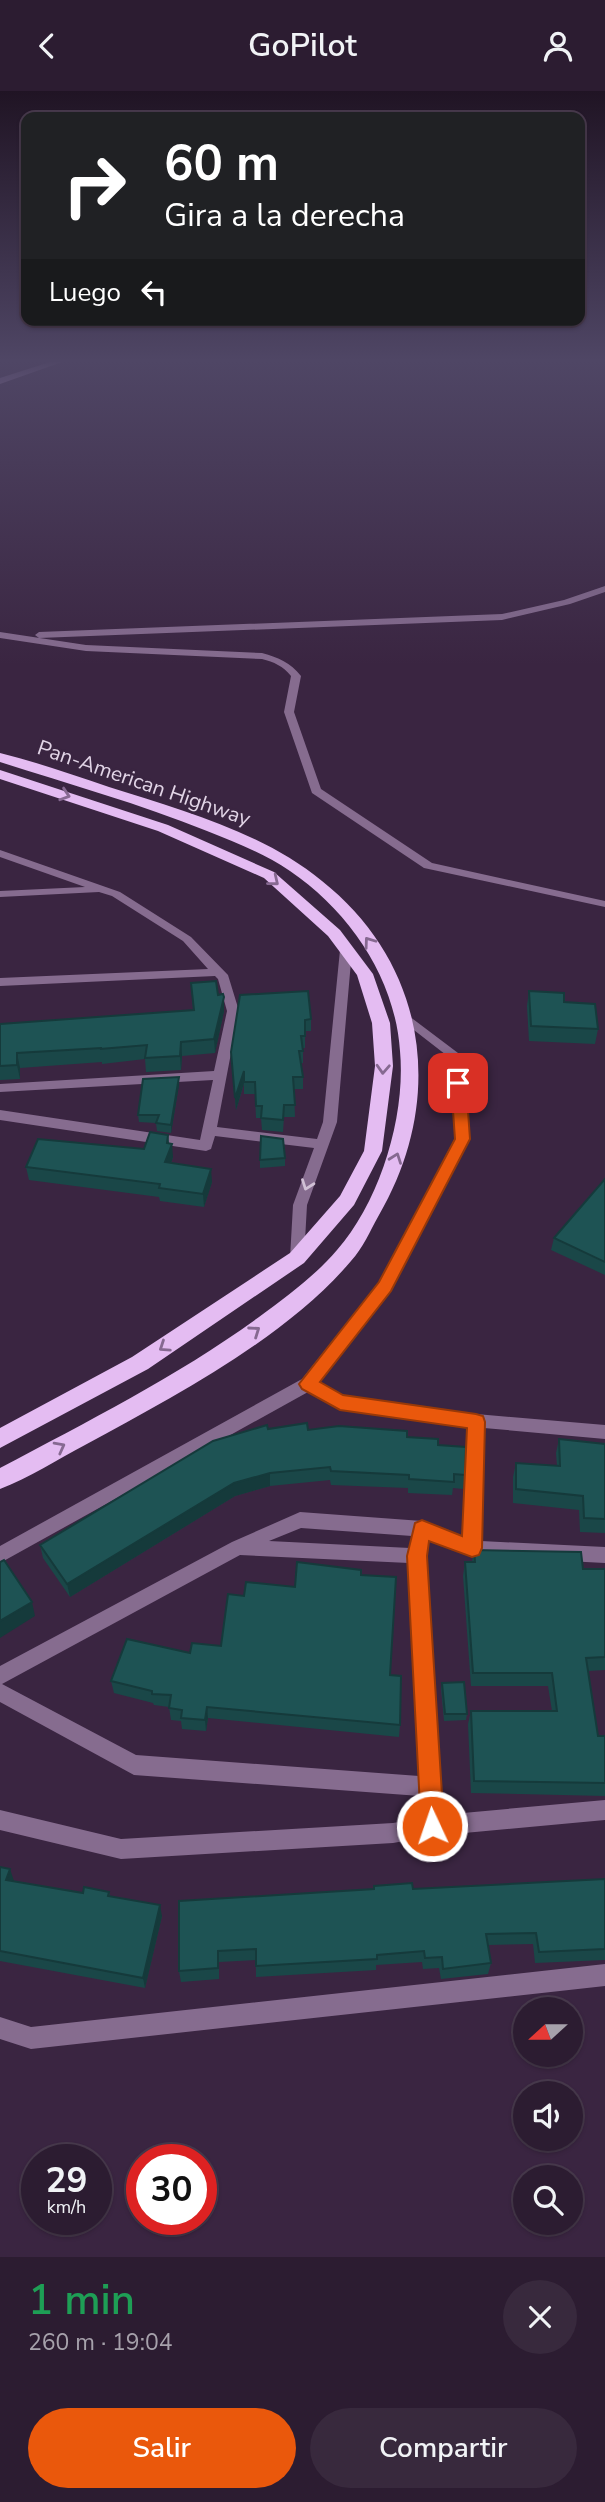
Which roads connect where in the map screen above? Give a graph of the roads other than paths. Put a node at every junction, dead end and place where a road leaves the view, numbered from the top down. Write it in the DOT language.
graph roads {
  1 [pos="605,589"];
  2 [pos="3,636"];
  3 [pos="0,757"];
  4 [pos="0,773"];
  5 [pos="0,853"];
  6 [pos="103,890"];
  7 [pos="0,894"];
  8 [pos="605,904"];
  9 [pos="346,950"];
  10 [pos="218,972"];
  11 [pos="0,982"];
  12 [pos="405,1017"];
  13 [pos="220,1075"];
  14 [pos="0,1088"];
  15 [pos="0,1115"];
  16 [pos="209,1131"];
  17 [pos="322,1144"];
  18 [pos="296,1258"];
  19 [pos="308,1384"];
  20 [pos="476,1422"];
  21 [pos="605,1432"];
  22 [pos="0,1439"];
  23 [pos="0,1479"];
  24 [pos="422,1529"];
  25 [pos="239,1547"];
  26 [pos="472,1548"];
  27 [pos="0,1555"];
  28 [pos="605,1555"];
  29 [pos="417,1556"];
  30 [pos="0,1676"];
  31 [pos="0,1692"];
  32 [pos="430,1787"];
  33 [pos="605,1809"];
  34 [pos="0,1820"];
  35 [pos="432,1826"];
  36 [pos="605,1975"];
  37 [pos="0,2028"];
  1 -- 2 [label="street"];
  2 -- 8 [label="street"];
  12 -- 3 [label="highway, Pan-American Highway, one-way"];
  4 -- 9 [label="highway, Pan-American Highway, one-way"];
  5 -- 6 [label="street"];
  6 -- 7 [label="street"];
  6 -- 10 [label="street"];
  9 -- 17 [label="street"];
  9 -- 18 [label="highway, Pan-American Highway, one-way"];
  10 -- 11 [label="street"];
  10 -- 13 [label="street"];
  12 -- 19 [label="street"];
  23 -- 12 [label="highway, Pan-American Highway, one-way"];
  13 -- 14 [label="street"];
  13 -- 16 [label="street"];
  15 -- 16 [label="street"];
  16 -- 17 [label="street"];
  17 -- 18 [label="street, one-way"];
  18 -- 22 [label="highway, Pan-American Highway, one-way"];
  19 -- 20 [label="street"];
  19 -- 27 [label="street"];
  20 -- 21 [label="street"];
  20 -- 26 [label="street"];
  24 -- 25 [label="street"];
  24 -- 26 [label="street"];
  24 -- 29 [label="street"];
  25 -- 29 [label="street"];
  25 -- 30 [label="street"];
  26 -- 28 [label="street"];
  29 -- 32 [label="street"];
  31 -- 32 [label="street"];
  32 -- 35 [label="street"];
  33 -- 35 [label="street"];
  34 -- 35 [label="street"];
  36 -- 37 [label="street"];
}
